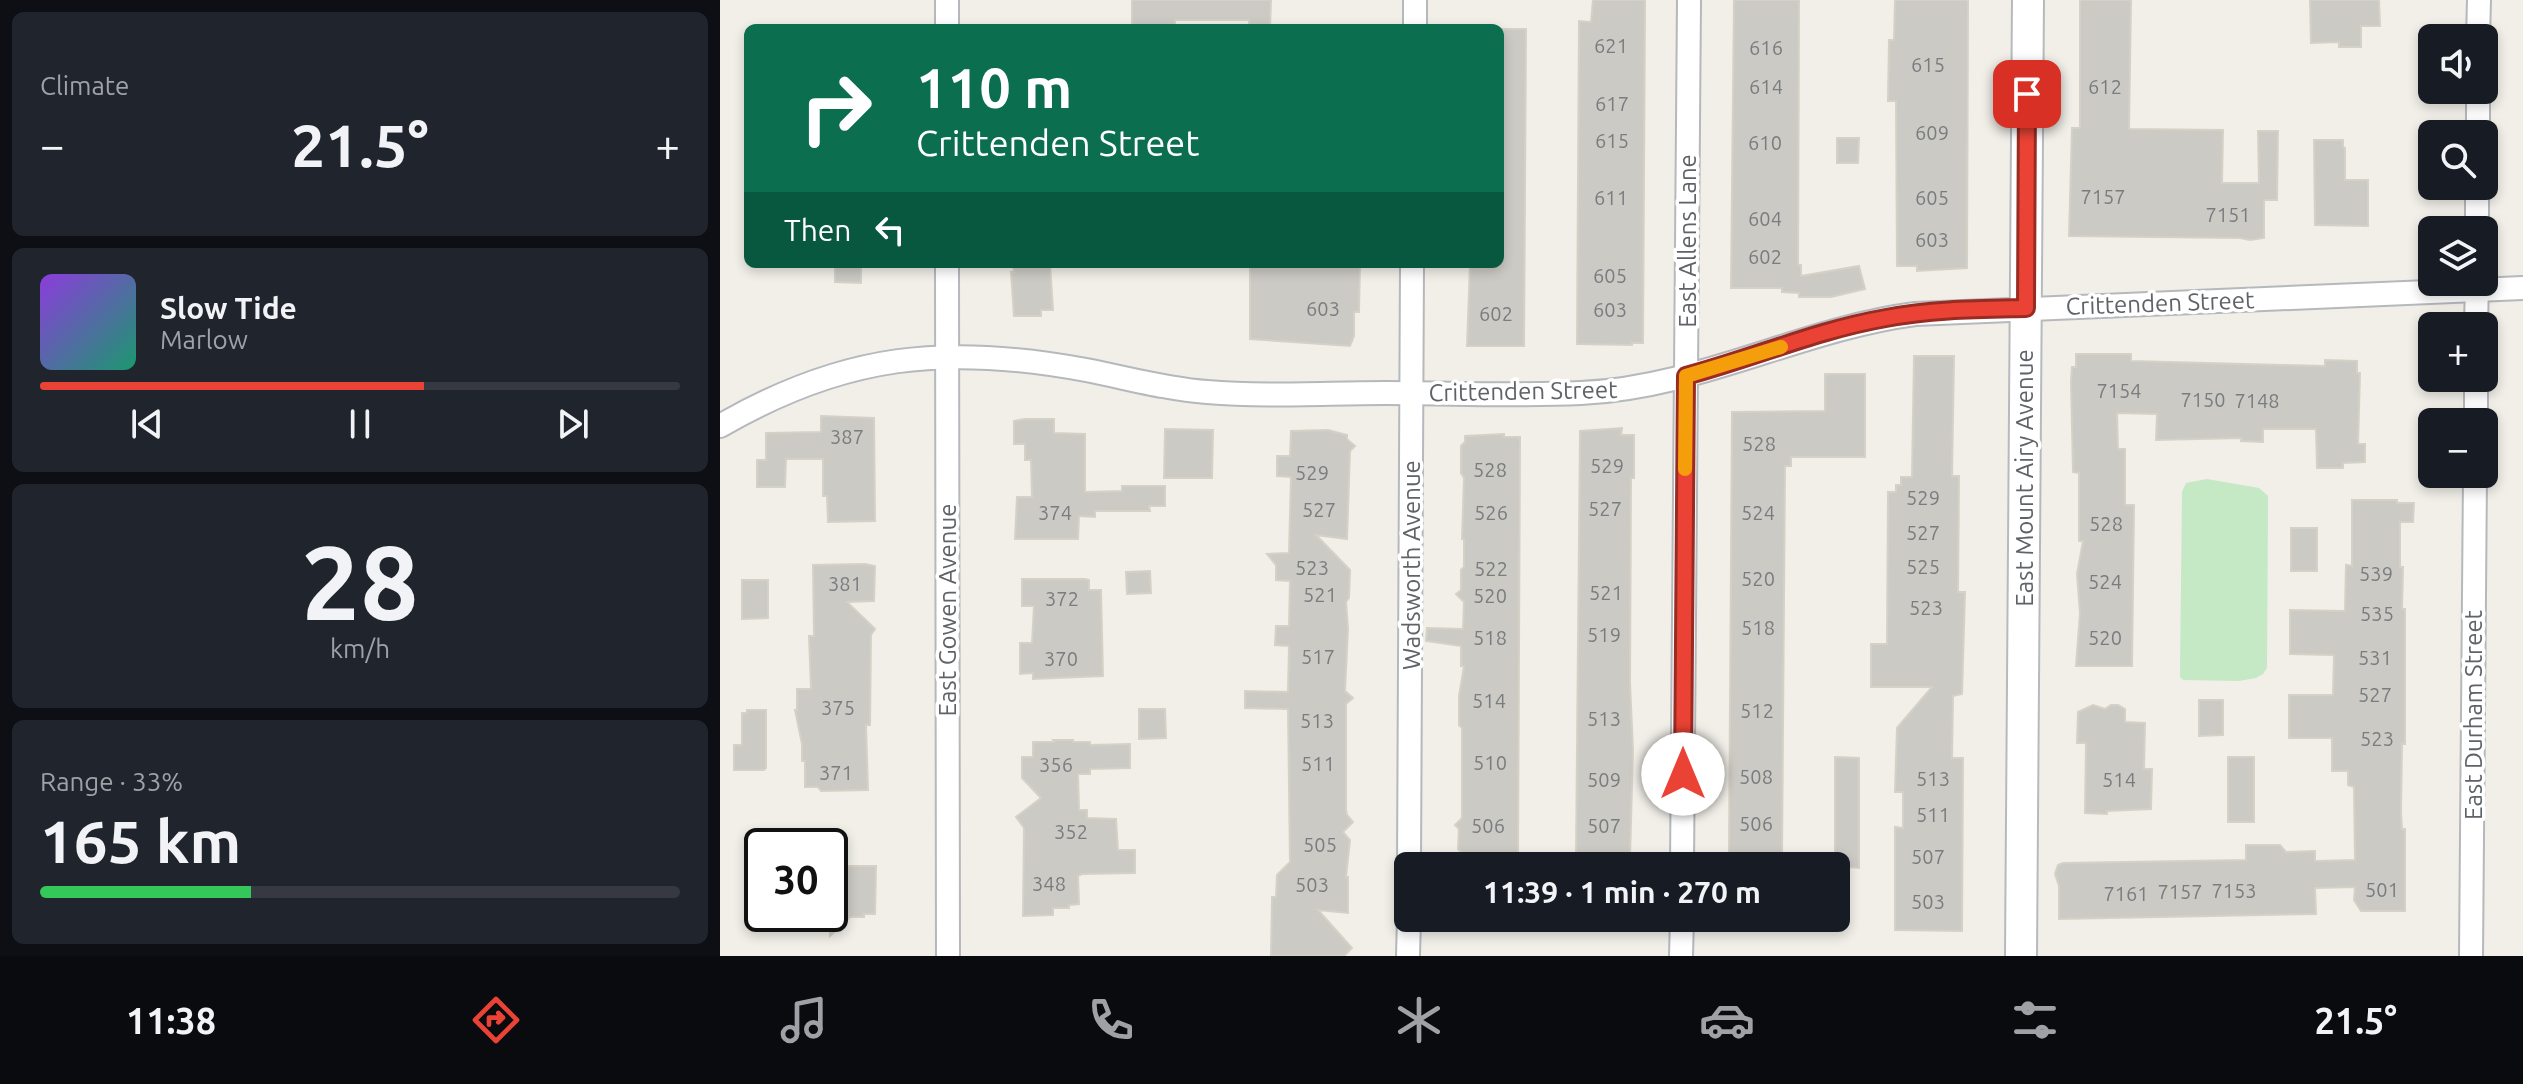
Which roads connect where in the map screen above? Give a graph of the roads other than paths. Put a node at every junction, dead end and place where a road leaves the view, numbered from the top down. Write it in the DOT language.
graph roads {
  1 [pos="947,0"];
  2 [pos="1415,0"];
  3 [pos="1689,0"];
  4 [pos="2028,0"];
  5 [pos="2479,0"];
  6 [pos="947,24"];
  7 [pos="1415,24"];
  8 [pos="2478,24"];
  9 [pos="947,268"];
  10 [pos="1412,268"];
  11 [pos="2498,287"];
  12 [pos="2523,288"];
  13 [pos="2418,289"];
  14 [pos="2026,308"];
  15 [pos="947,358"];
  16 [pos="1686,376"];
  17 [pos="1412,393"];
  18 [pos="720,426"];
  19 [pos="2475,488"];
  20 [pos="1409,852"];
  21 [pos="1682,852"];
  22 [pos="1409,932"];
  23 [pos="1682,932"];
  24 [pos="948,956"];
  25 [pos="1408,956"];
  26 [pos="1681,956"];
  27 [pos="2021,956"];
  28 [pos="2471,956"];
  1 -- 6 [label="street"];
  2 -- 7 [label="street"];
  3 -- 16 [label="street, East Allens Lane"];
  4 -- 14 [label="main road, East Mount Airy Avenue"];
  5 -- 8 [label="street"];
  9 -- 15 [label="street, East Gowen Avenue"];
  10 -- 17 [label="street, Wadsworth Avenue"];
  11 -- 12 [label="street, Crittenden Street"];
  13 -- 14 [label="street, Crittenden Street"];
  14 -- 16 [label="street, Crittenden Street"];
  14 -- 27 [label="main road, East Mount Airy Avenue"];
  15 -- 17 [label="street, Crittenden Street"];
  15 -- 18 [label="street, Crittenden Street"];
  15 -- 24 [label="street, East Gowen Avenue"];
  16 -- 17 [label="street, Crittenden Street"];
  16 -- 21 [label="street, East Allens Lane"];
  17 -- 20 [label="street, Wadsworth Avenue"];
  19 -- 28 [label="street, East Durham Street"];
  22 -- 25 [label="street"];
  23 -- 26 [label="street"];
}
